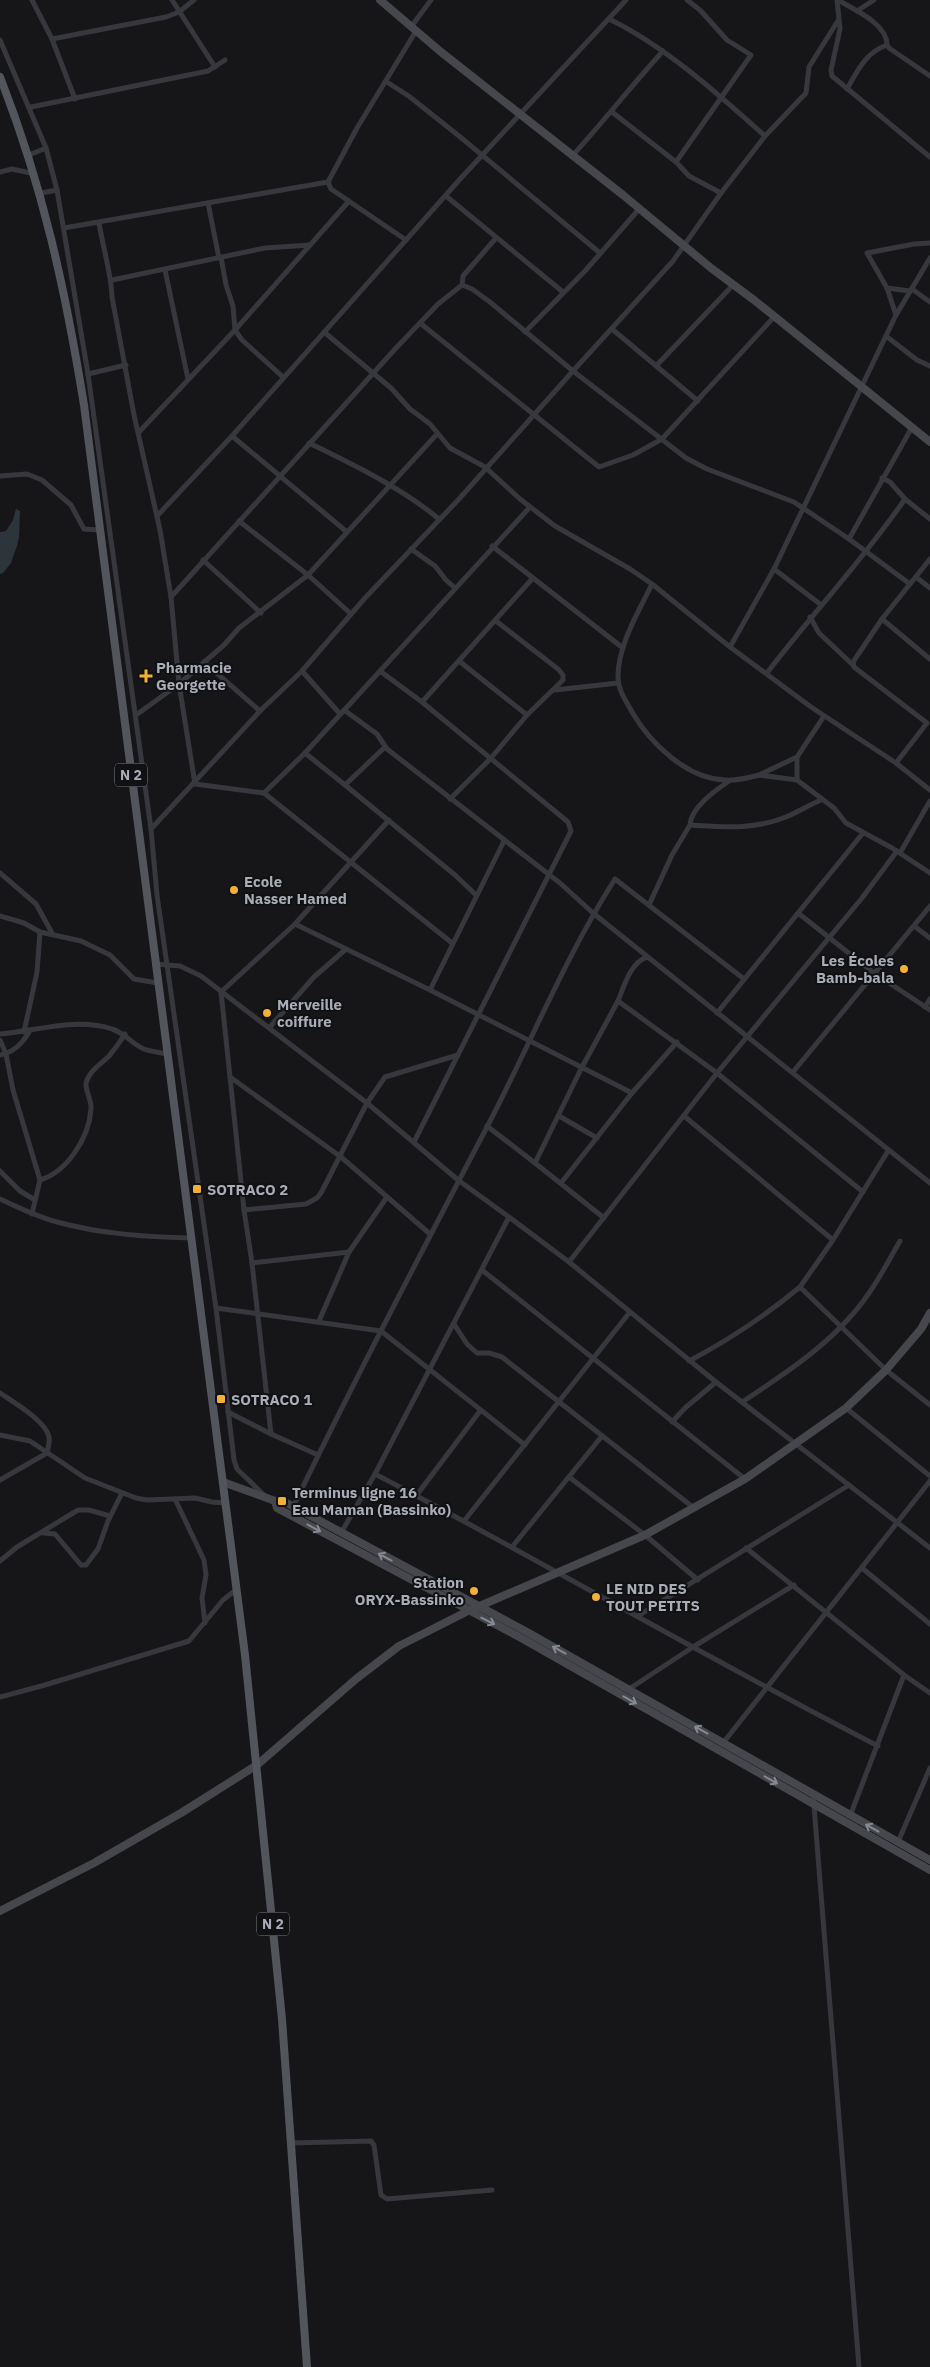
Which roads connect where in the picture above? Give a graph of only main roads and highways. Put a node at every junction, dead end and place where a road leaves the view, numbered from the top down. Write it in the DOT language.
graph roads {
  1 [pos="0,77"];
  2 [pos="4,97"];
  3 [pos="308,2367"];
  1 -- 2 [label="main road, N 2"];
  2 -- 3 [label="main road, N 2"];
}
